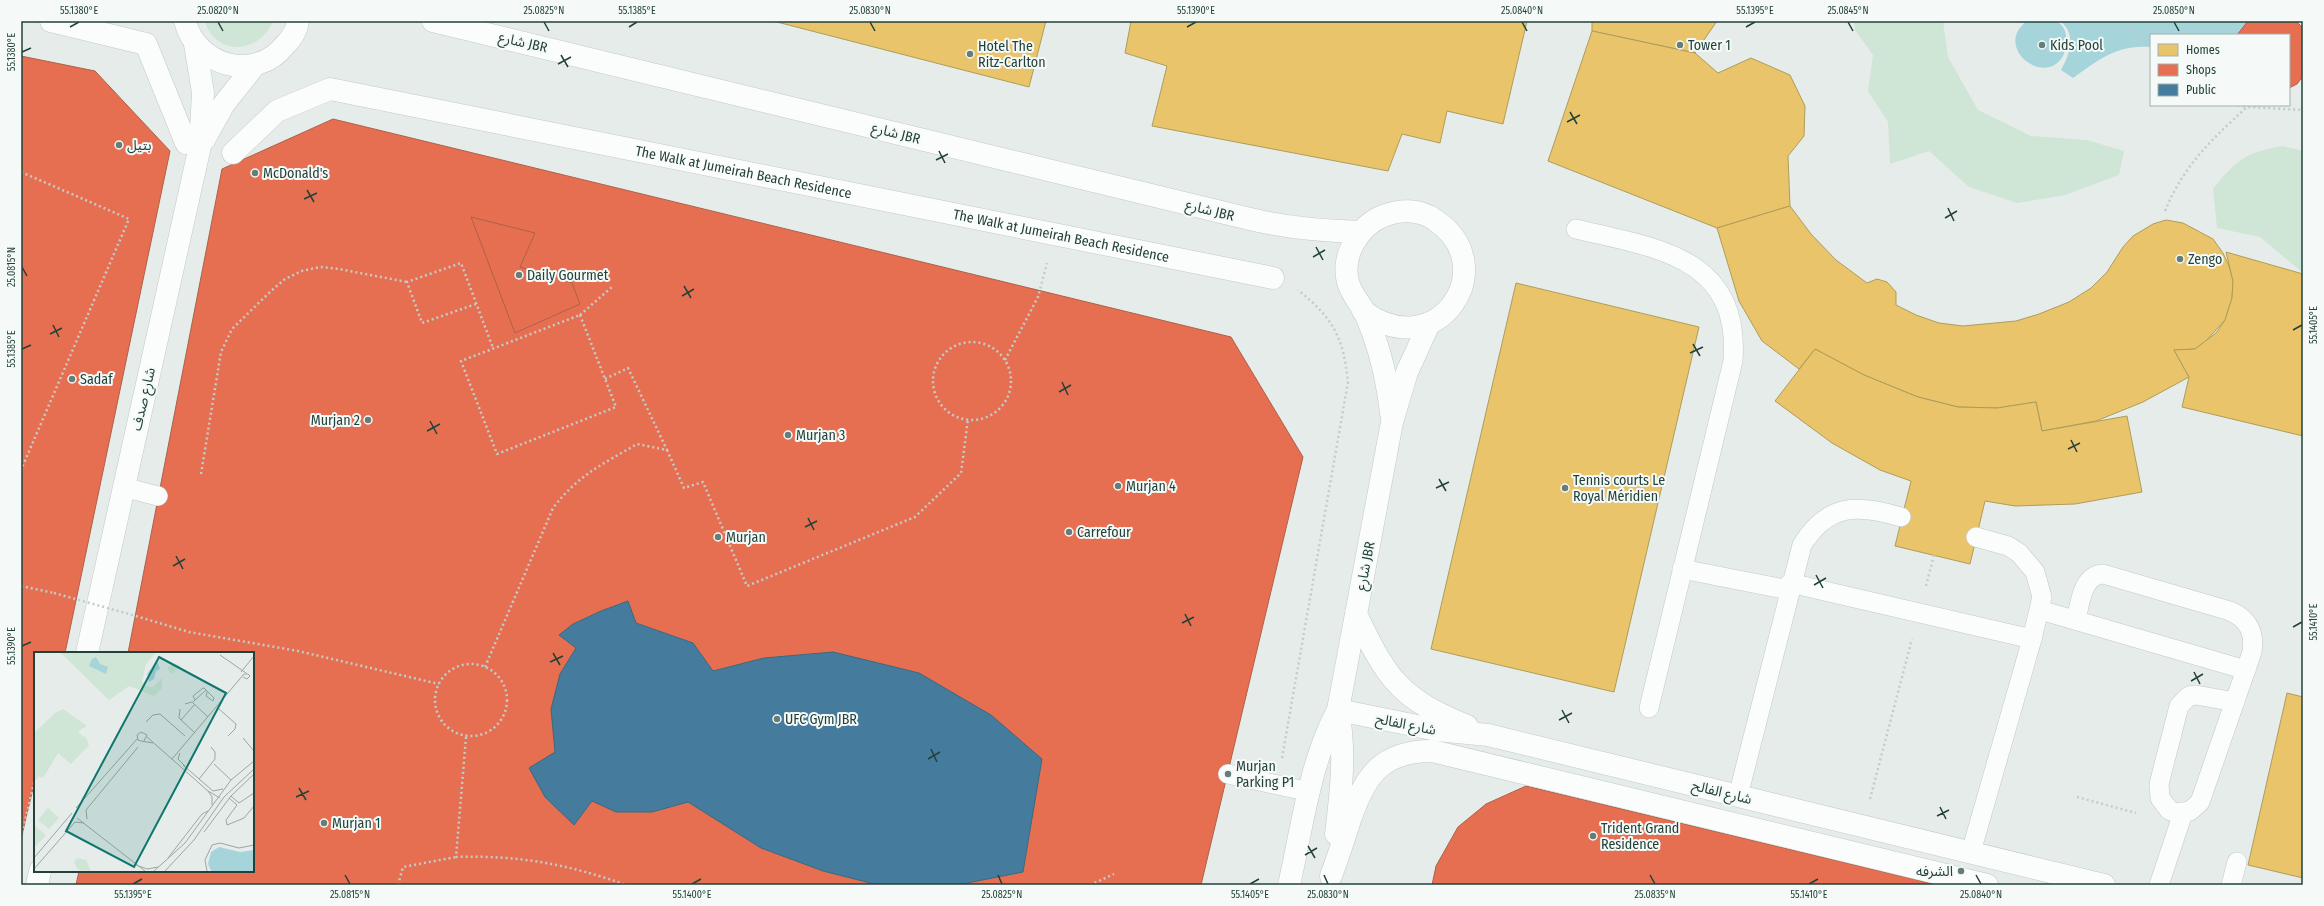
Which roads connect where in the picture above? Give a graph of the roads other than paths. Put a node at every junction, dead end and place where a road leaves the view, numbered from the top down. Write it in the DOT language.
graph roads {
  1 [pos="51,21"];
  2 [pos="185,21"];
  3 [pos="298,21"];
  4 [pos="433,21"];
  5 [pos="195,44"];
  6 [pos="254,66"];
  7 [pos="193,145"];
  8 [pos="233,153"];
  9 [pos="1576,229"];
  10 [pos="1360,232"];
  11 [pos="1273,278"];
  12 [pos="1363,311"];
  13 [pos="1429,324"];
  14 [pos="1392,422"];
  15 [pos="123,487"];
  16 [pos="158,496"];
  17 [pos="1901,516"];
  18 [pos="1976,537"];
  19 [pos="1682,570"];
  20 [pos="1789,586"];
  21 [pos="2040,610"];
  22 [pos="1356,614"];
  23 [pos="2076,620"];
  24 [pos="2032,639"];
  25 [pos="87,652"];
  26 [pos="2246,670"];
  27 [pos="2235,702"];
  28 [pos="1649,708"];
  29 [pos="1338,710"];
  30 [pos="1488,735"];
  31 [pos="1228,774"];
  32 [pos="1310,792"];
  33 [pos="1738,796"];
  34 [pos="2181,819"];
  35 [pos="1971,852"];
  36 [pos="2237,862"];
  37 [pos="40,872"];
  38 [pos="1330,880"];
  39 [pos="37,885"];
  40 [pos="1289,885"];
  41 [pos="1987,885"];
  42 [pos="2104,885"];
  43 [pos="2159,885"];
  44 [pos="2231,885"];
  1 -- 7 [label="street"];
  2 -- 5 [label="street"];
  3 -- 6 [label="street"];
  4 -- 10 [label="street, شارع JBR"];
  5 -- 6 [label="street"];
  5 -- 7 [label="street, شارع صدف"];
  6 -- 7 [label="street, شارع صدف"];
  7 -- 15 [label="street, شارع صدف"];
  8 -- 11 [label="street, The Walk at Jumeirah Beach Residence"];
  9 -- 19 [label="lane"];
  10 -- 12 [label="street, شارع JBR"];
  10 -- 13 [label="street, شارع JBR"];
  12 -- 13 [label="street, شارع JBR"];
  12 -- 14 [label="street, شارع JBR"];
  13 -- 14 [label="street, شارع JBR"];
  14 -- 22 [label="street, شارع JBR"];
  15 -- 16 [label="lane"];
  15 -- 25 [label="street, شارع صدف"];
  17 -- 20 [label="lane"];
  18 -- 21 [label="lane"];
  19 -- 20 [label="lane"];
  19 -- 28 [label="lane"];
  20 -- 24 [label="lane"];
  20 -- 33 [label="lane"];
  21 -- 23 [label="lane"];
  21 -- 24 [label="lane"];
  22 -- 29 [label="street, شارع JBR"];
  22 -- 30 [label="street"];
  23 -- 26 [label="lane"];
  23 -- 26 [label="lane"];
  24 -- 35 [label="lane"];
  26 -- 27 [label="lane"];
  27 -- 34 [label="lane"];
  27 -- 34 [label="lane"];
  29 -- 30 [label="street, شارع الفالح"];
  29 -- 32 [label="street, شارع JBR"];
  29 -- 38 [label="street, شارع JBR"];
  30 -- 33 [label="street, شارع الفالح"];
  31 -- 32 [label="lane"];
  32 -- 40 [label="street, شارع JBR"];
  33 -- 35 [label="street, شارع الفالح"];
  34 -- 43 [label="lane"];
  35 -- 42 [label="street, شارع الفالح"];
  36 -- 44 [label="lane"];
  37 -- 39 [label="street"];
  38 -- 41 [label="street, شارع الفالح"];
}
